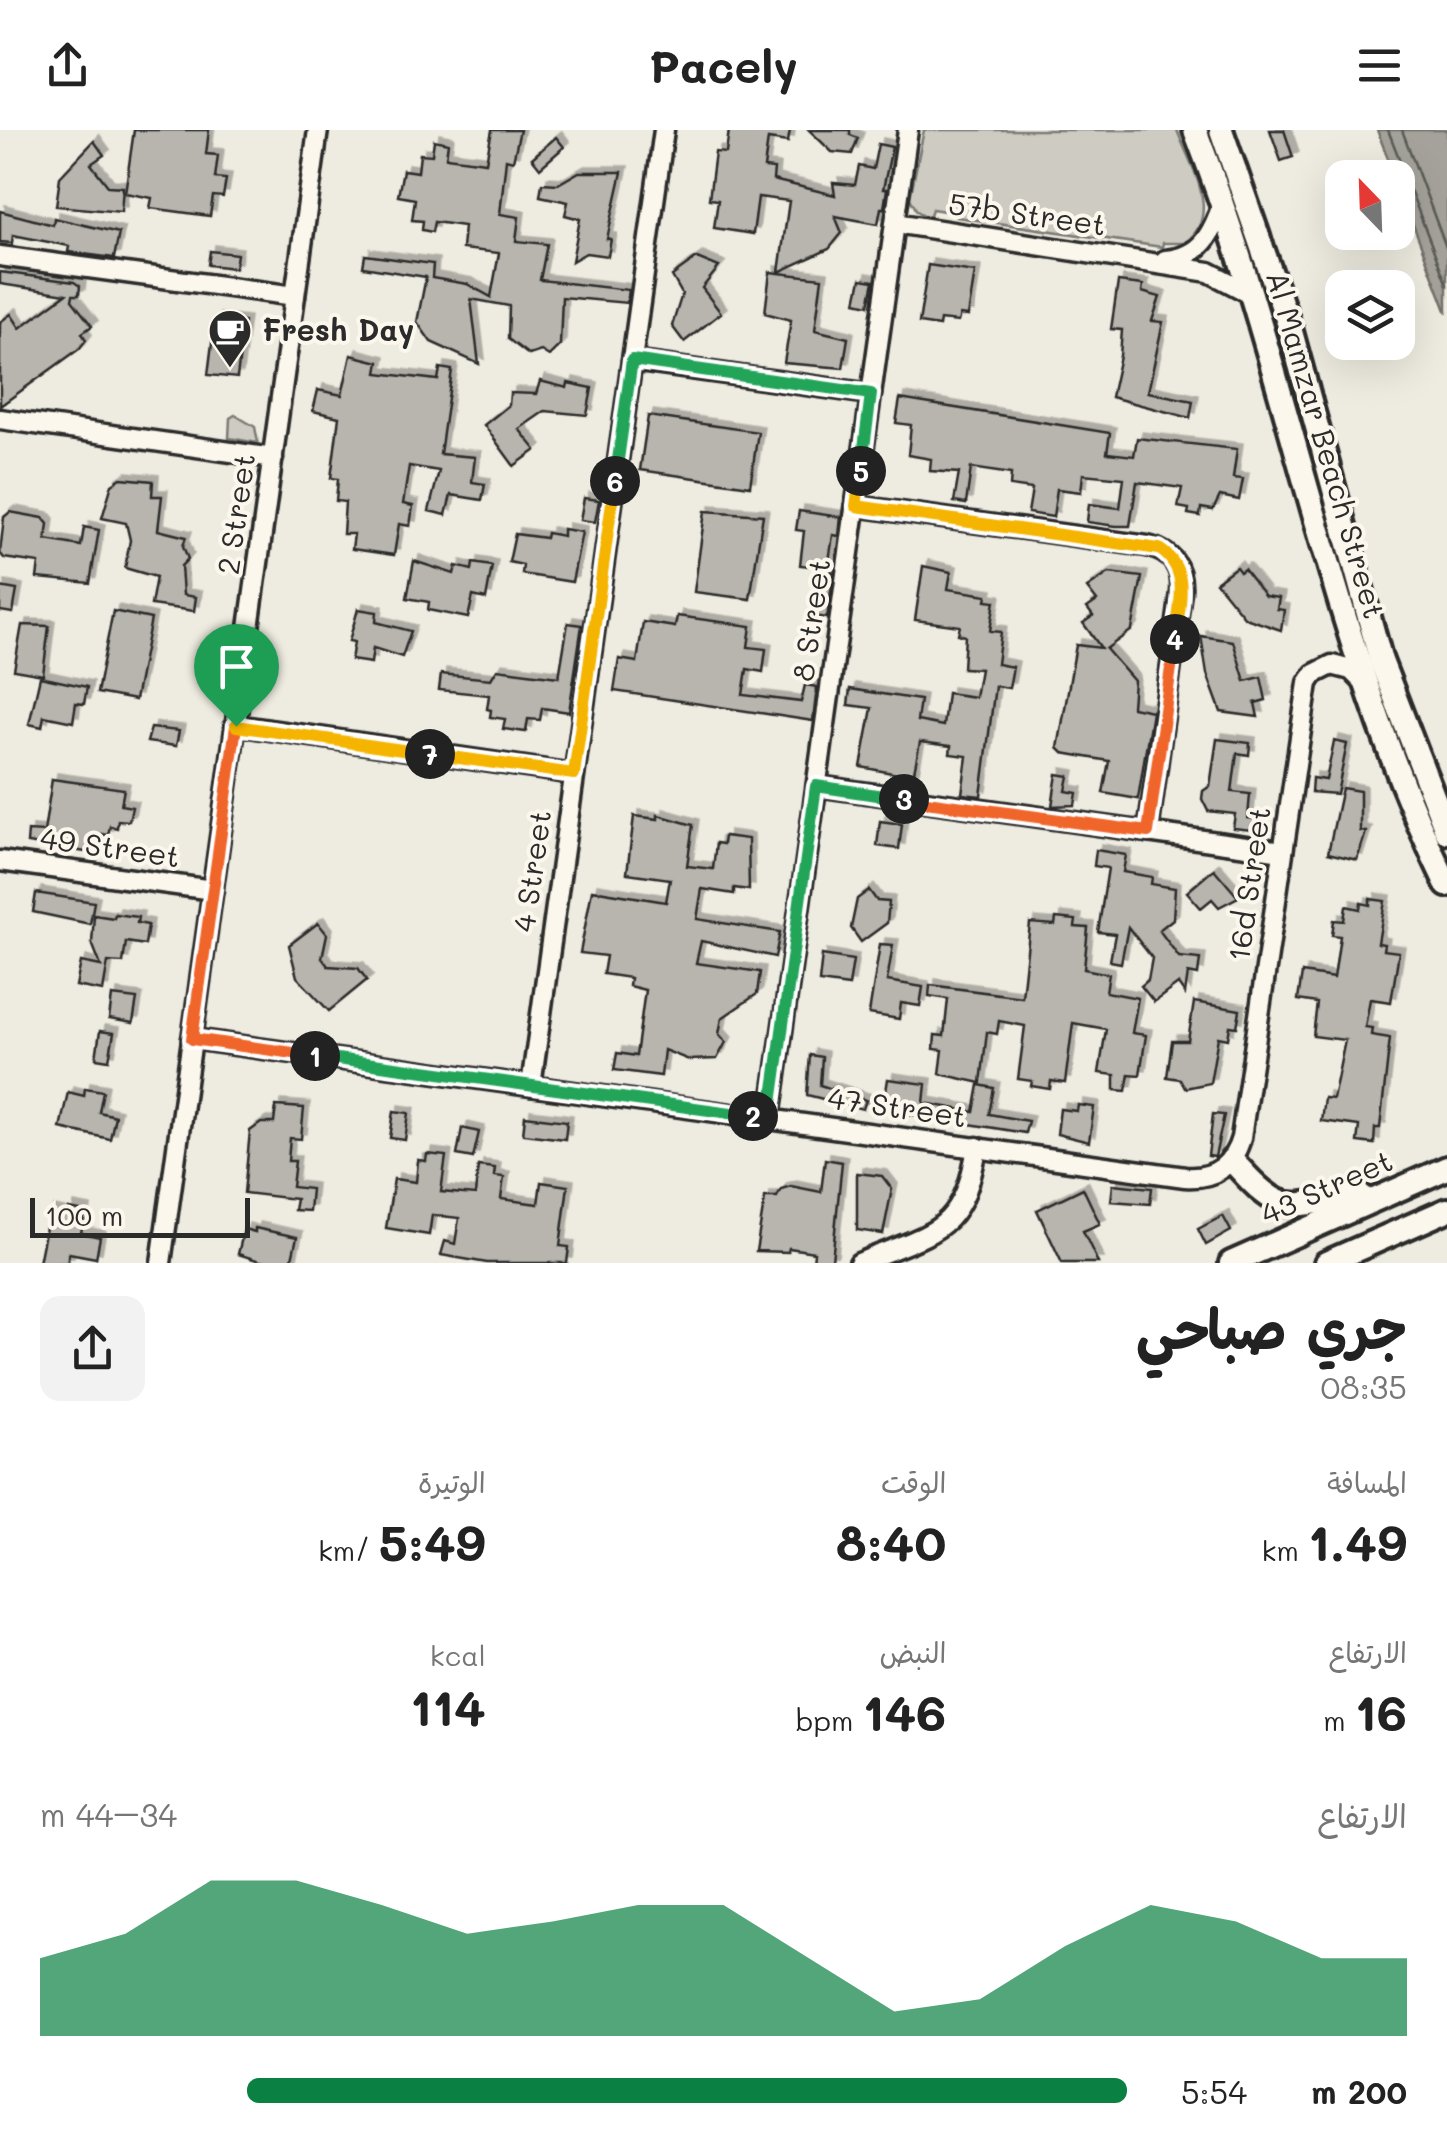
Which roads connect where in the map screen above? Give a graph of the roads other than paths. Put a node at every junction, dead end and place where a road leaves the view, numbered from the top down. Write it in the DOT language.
graph roads {
  1 [pos="318,130"];
  2 [pos="664,130"];
  3 [pos="908,130"];
  4 [pos="1194,130"];
  5 [pos="1221,130"];
  6 [pos="1223,203"];
  7 [pos="895,224"];
  8 [pos="0,256"];
  9 [pos="1150,261"];
  10 [pos="1253,295"];
  11 [pos="295,296"];
  12 [pos="632,360"];
  13 [pos="871,394"];
  14 [pos="0,419"];
  15 [pos="272,458"];
  16 [pos="856,506"];
  17 [pos="1364,682"];
  18 [pos="236,726"];
  19 [pos="574,774"];
  20 [pos="816,786"];
  21 [pos="1148,832"];
  22 [pos="1447,832"];
  23 [pos="1283,851"];
  24 [pos="0,861"];
  25 [pos="1447,885"];
  26 [pos="213,890"];
  27 [pos="192,1039"];
  28 [pos="531,1086"];
  29 [pos="770,1118"];
  30 [pos="976,1146"];
  31 [pos="1447,1154"];
  32 [pos="1232,1160"];
  33 [pos="1447,1168"];
  34 [pos="1384,1196"];
  35 [pos="1447,1210"];
  36 [pos="1447,1220"];
  37 [pos="1399,1230"];
  38 [pos="161,1263"];
  39 [pos="859,1263"];
  40 [pos="1231,1263"];
  41 [pos="1326,1263"];
  1 -- 11 [label="street, 2 Street"];
  2 -- 12 [label="street, 4 Street"];
  3 -- 7 [label="street, 8 Street"];
  4 -- 6 [label="main road, Al Mamzar Beach Street"];
  5 -- 22 [label="main road, Al Mamzar Beach Street"];
  6 -- 9 [label="street, 57b Street"];
  6 -- 10 [label="main road, Al Mamzar Beach Street"];
  7 -- 9 [label="street, 57b Street"];
  7 -- 13 [label="street, 8 Street"];
  8 -- 11 [label="street"];
  9 -- 10 [label="street, 57b Street"];
  10 -- 17 [label="main road, Al Mamzar Beach Street"];
  11 -- 15 [label="street, 2 Street"];
  12 -- 13 [label="street"];
  12 -- 19 [label="street, 4 Street"];
  13 -- 16 [label="street, 8 Street"];
  14 -- 15 [label="street"];
  15 -- 18 [label="street, 2 Street"];
  16 -- 20 [label="street, 8 Street"];
  16 -- 21 [label="street"];
  17 -- 23 [label="street, 16d Street"];
  17 -- 25 [label="main road, Al Mamzar Beach Street"];
  18 -- 19 [label="street"];
  18 -- 26 [label="street, 2 Street"];
  19 -- 28 [label="street, 4 Street"];
  20 -- 21 [label="street"];
  20 -- 29 [label="street, 8 Street"];
  21 -- 23 [label="street"];
  23 -- 32 [label="street, 16d Street"];
  24 -- 26 [label="street, 49 Street"];
  26 -- 27 [label="street, 2 Street"];
  27 -- 28 [label="street, 47 Street"];
  27 -- 38 [label="street, 2 Street"];
  28 -- 29 [label="street, 47 Street"];
  29 -- 30 [label="street, 47 Street"];
  30 -- 32 [label="street, 47 Street"];
  30 -- 39 [label="street"];
  31 -- 34 [label="main road"];
  32 -- 34 [label="main road"];
  33 -- 34 [label="main road, 43 Street"];
  34 -- 40 [label="main road, 43 Street"];
  35 -- 37 [label="main road"];
  36 -- 37 [label="main road"];
  37 -- 41 [label="main road"];
}
